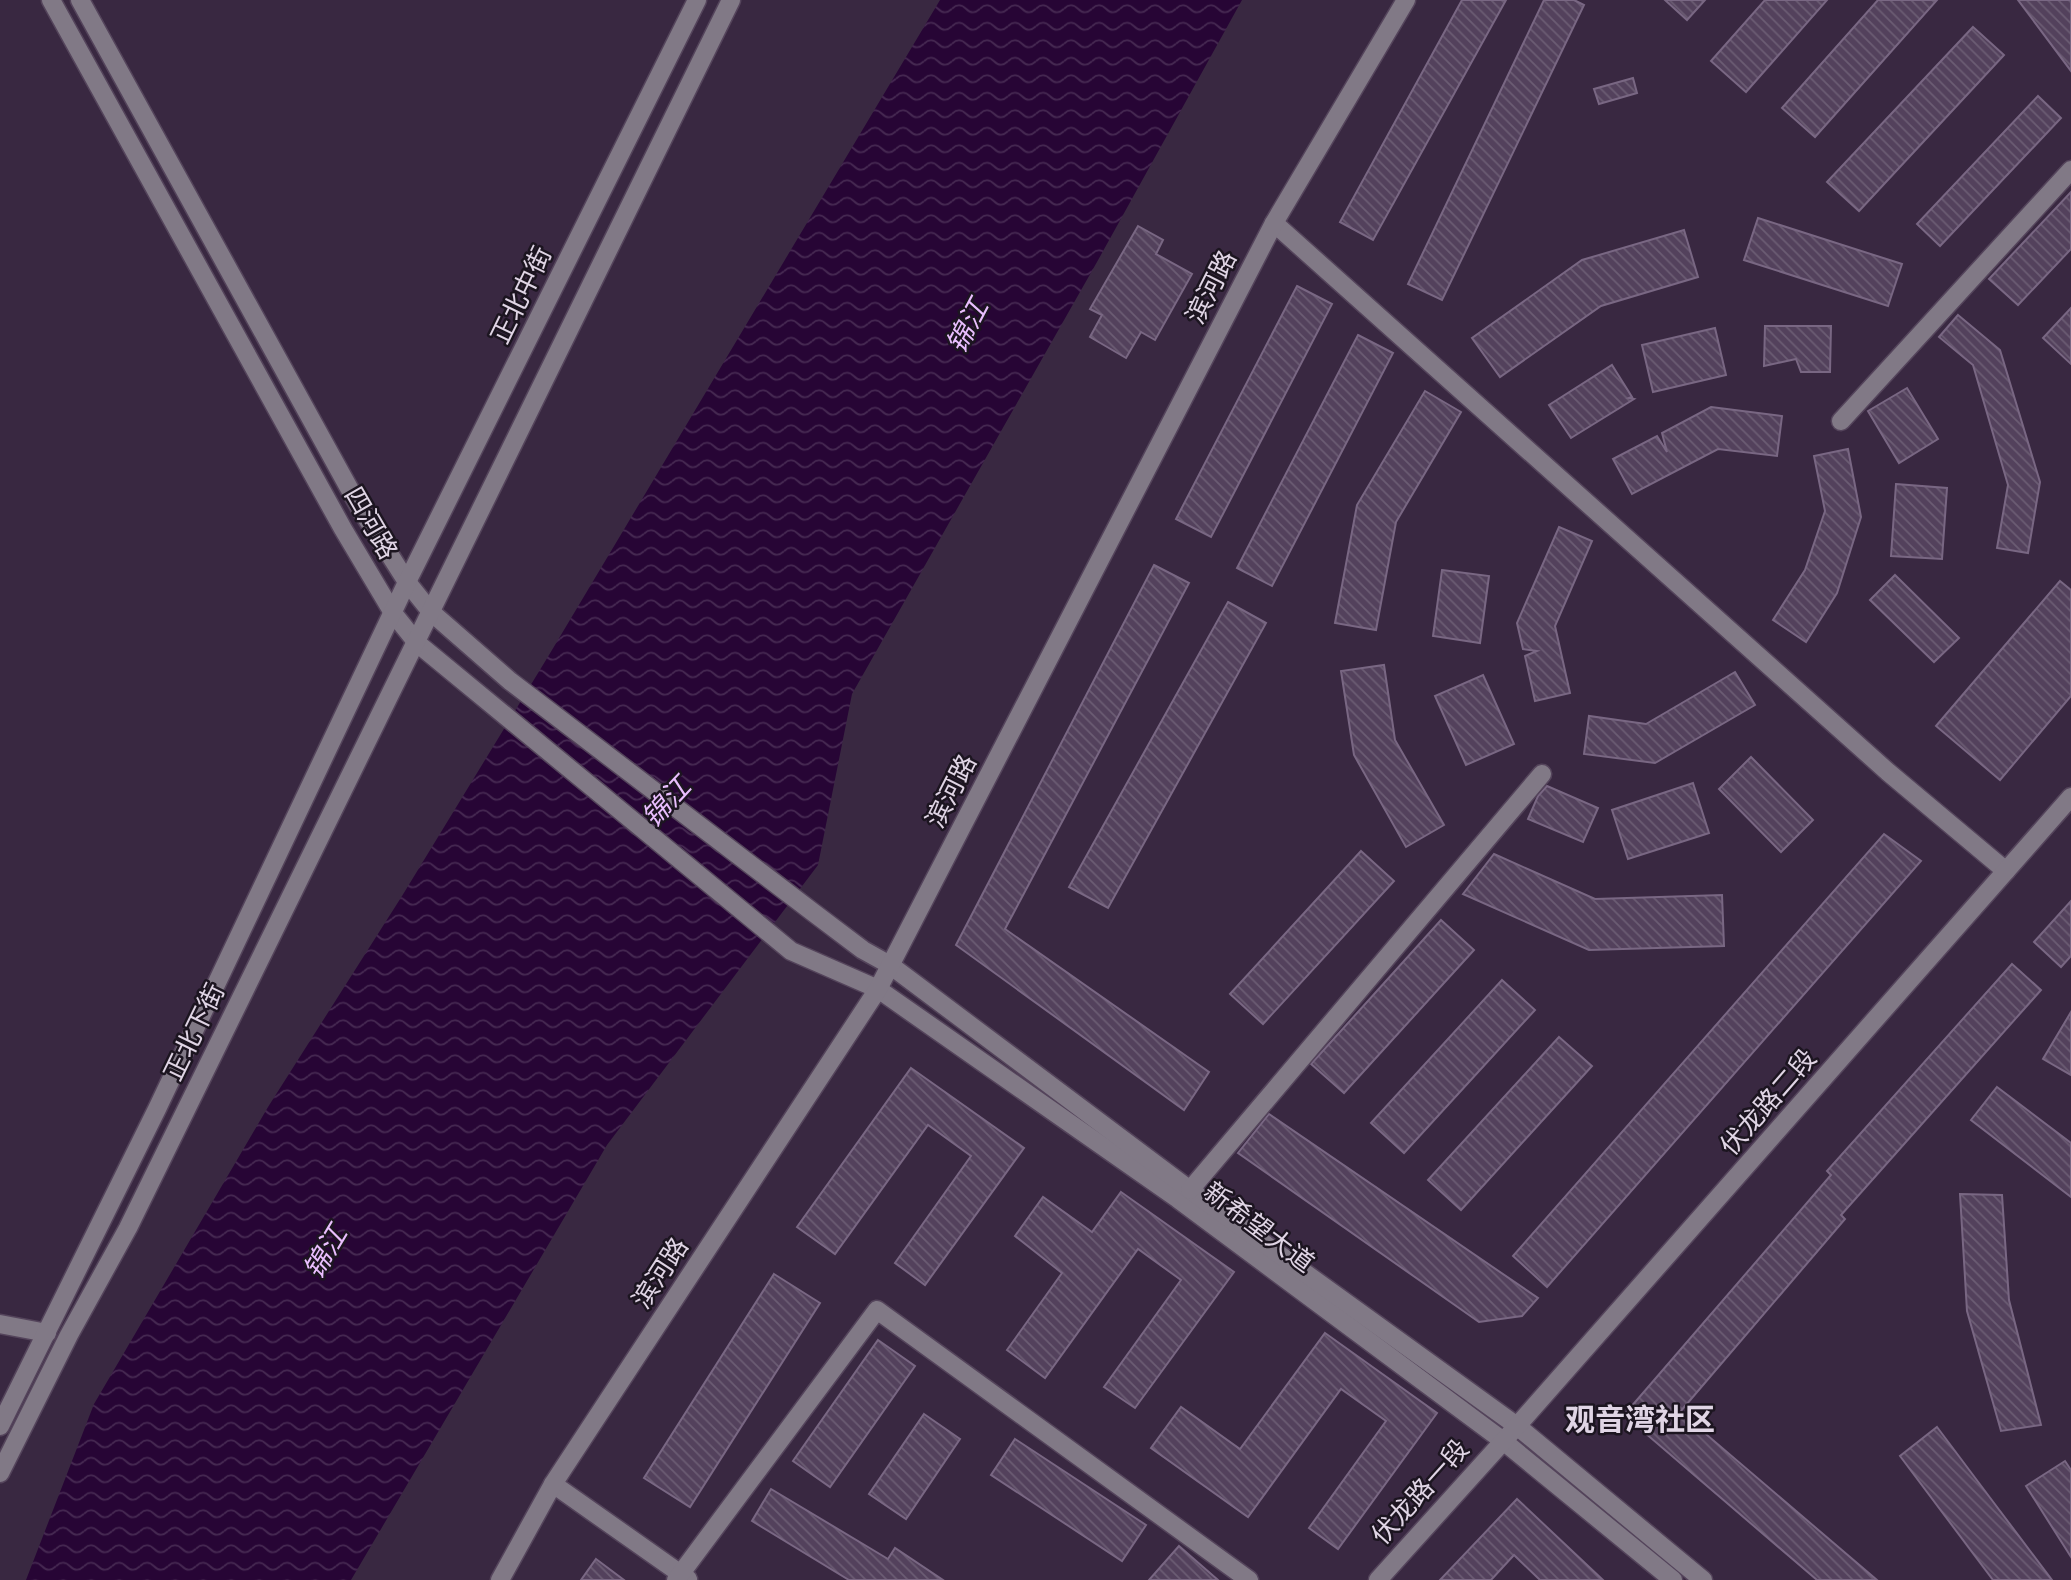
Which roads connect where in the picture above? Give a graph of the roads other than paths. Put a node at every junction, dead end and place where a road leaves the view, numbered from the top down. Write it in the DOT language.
graph roads {
  1 [pos="51,0"];
  2 [pos="80,0"];
  3 [pos="697,0"];
  4 [pos="731,0"];
  5 [pos="1406,0"];
  6 [pos="2071,170"];
  7 [pos="1274,223"];
  8 [pos="1841,421"];
  9 [pos="407,582"];
  10 [pos="431,612"];
  11 [pos="393,613"];
  12 [pos="417,643"];
  13 [pos="1542,774"];
  14 [pos="2071,797"];
  15 [pos="2006,872"];
  16 [pos="791,951"];
  17 [pos="890,965"];
  18 [pos="878,989"];
  19 [pos="1190,1190"];
  20 [pos="0,1324"];
  21 [pos="47,1333"];
  22 [pos="0,1426"];
  23 [pos="1517,1426"];
  24 [pos="1502,1440"];
  25 [pos="0,1473"];
  26 [pos="553,1484"];
  27 [pos="682,1578"];
  28 [pos="500,1580"];
  29 [pos="1249,1580"];
  30 [pos="1378,1580"];
  31 [pos="1672,1580"];
  32 [pos="1703,1580"];
  1 -- 11 [label="street, 四河路"];
  2 -- 9 [label="street, 四河路"];
  3 -- 9 [label="street, 正北中街"];
  4 -- 10 [label="street"];
  5 -- 7 [label="street, 滨河路"];
  6 -- 8 [label="street"];
  7 -- 15 [label="street"];
  7 -- 17 [label="street, 滨河路"];
  9 -- 10 [label="street, 四河路"];
  9 -- 11 [label="street, 正北中街"];
  10 -- 12 [label="street, 正北下街"];
  10 -- 17 [label="street, 四河路"];
  11 -- 12 [label="street, 四河路"];
  11 -- 21 [label="street, 正北下街"];
  12 -- 16 [label="street, 四河路"];
  12 -- 25 [label="street, 正北下街"];
  13 -- 19 [label="street"];
  14 -- 15 [label="street, 伏龙路二段"];
  15 -- 23 [label="street, 伏龙路二段"];
  16 -- 18 [label="street, 新希望大道"];
  17 -- 18 [label="street, 滨河路"];
  17 -- 19 [label="street, 四河路"];
  18 -- 24 [label="street, 新希望大道"];
  18 -- 26 [label="street, 滨河路"];
  19 -- 23 [label="street, 四河路"];
  20 -- 21 [label="street"];
  21 -- 22 [label="street, 正北下街"];
  23 -- 24 [label="street, 伏龙路二段"];
  23 -- 32 [label="street, 四河路"];
  24 -- 30 [label="street, 伏龙路一段"];
  24 -- 31 [label="street, 新希望大道"];
  26 -- 27 [label="street"];
  26 -- 28 [label="street, 滨河路"];
  27 -- 29 [label="street"];
}
